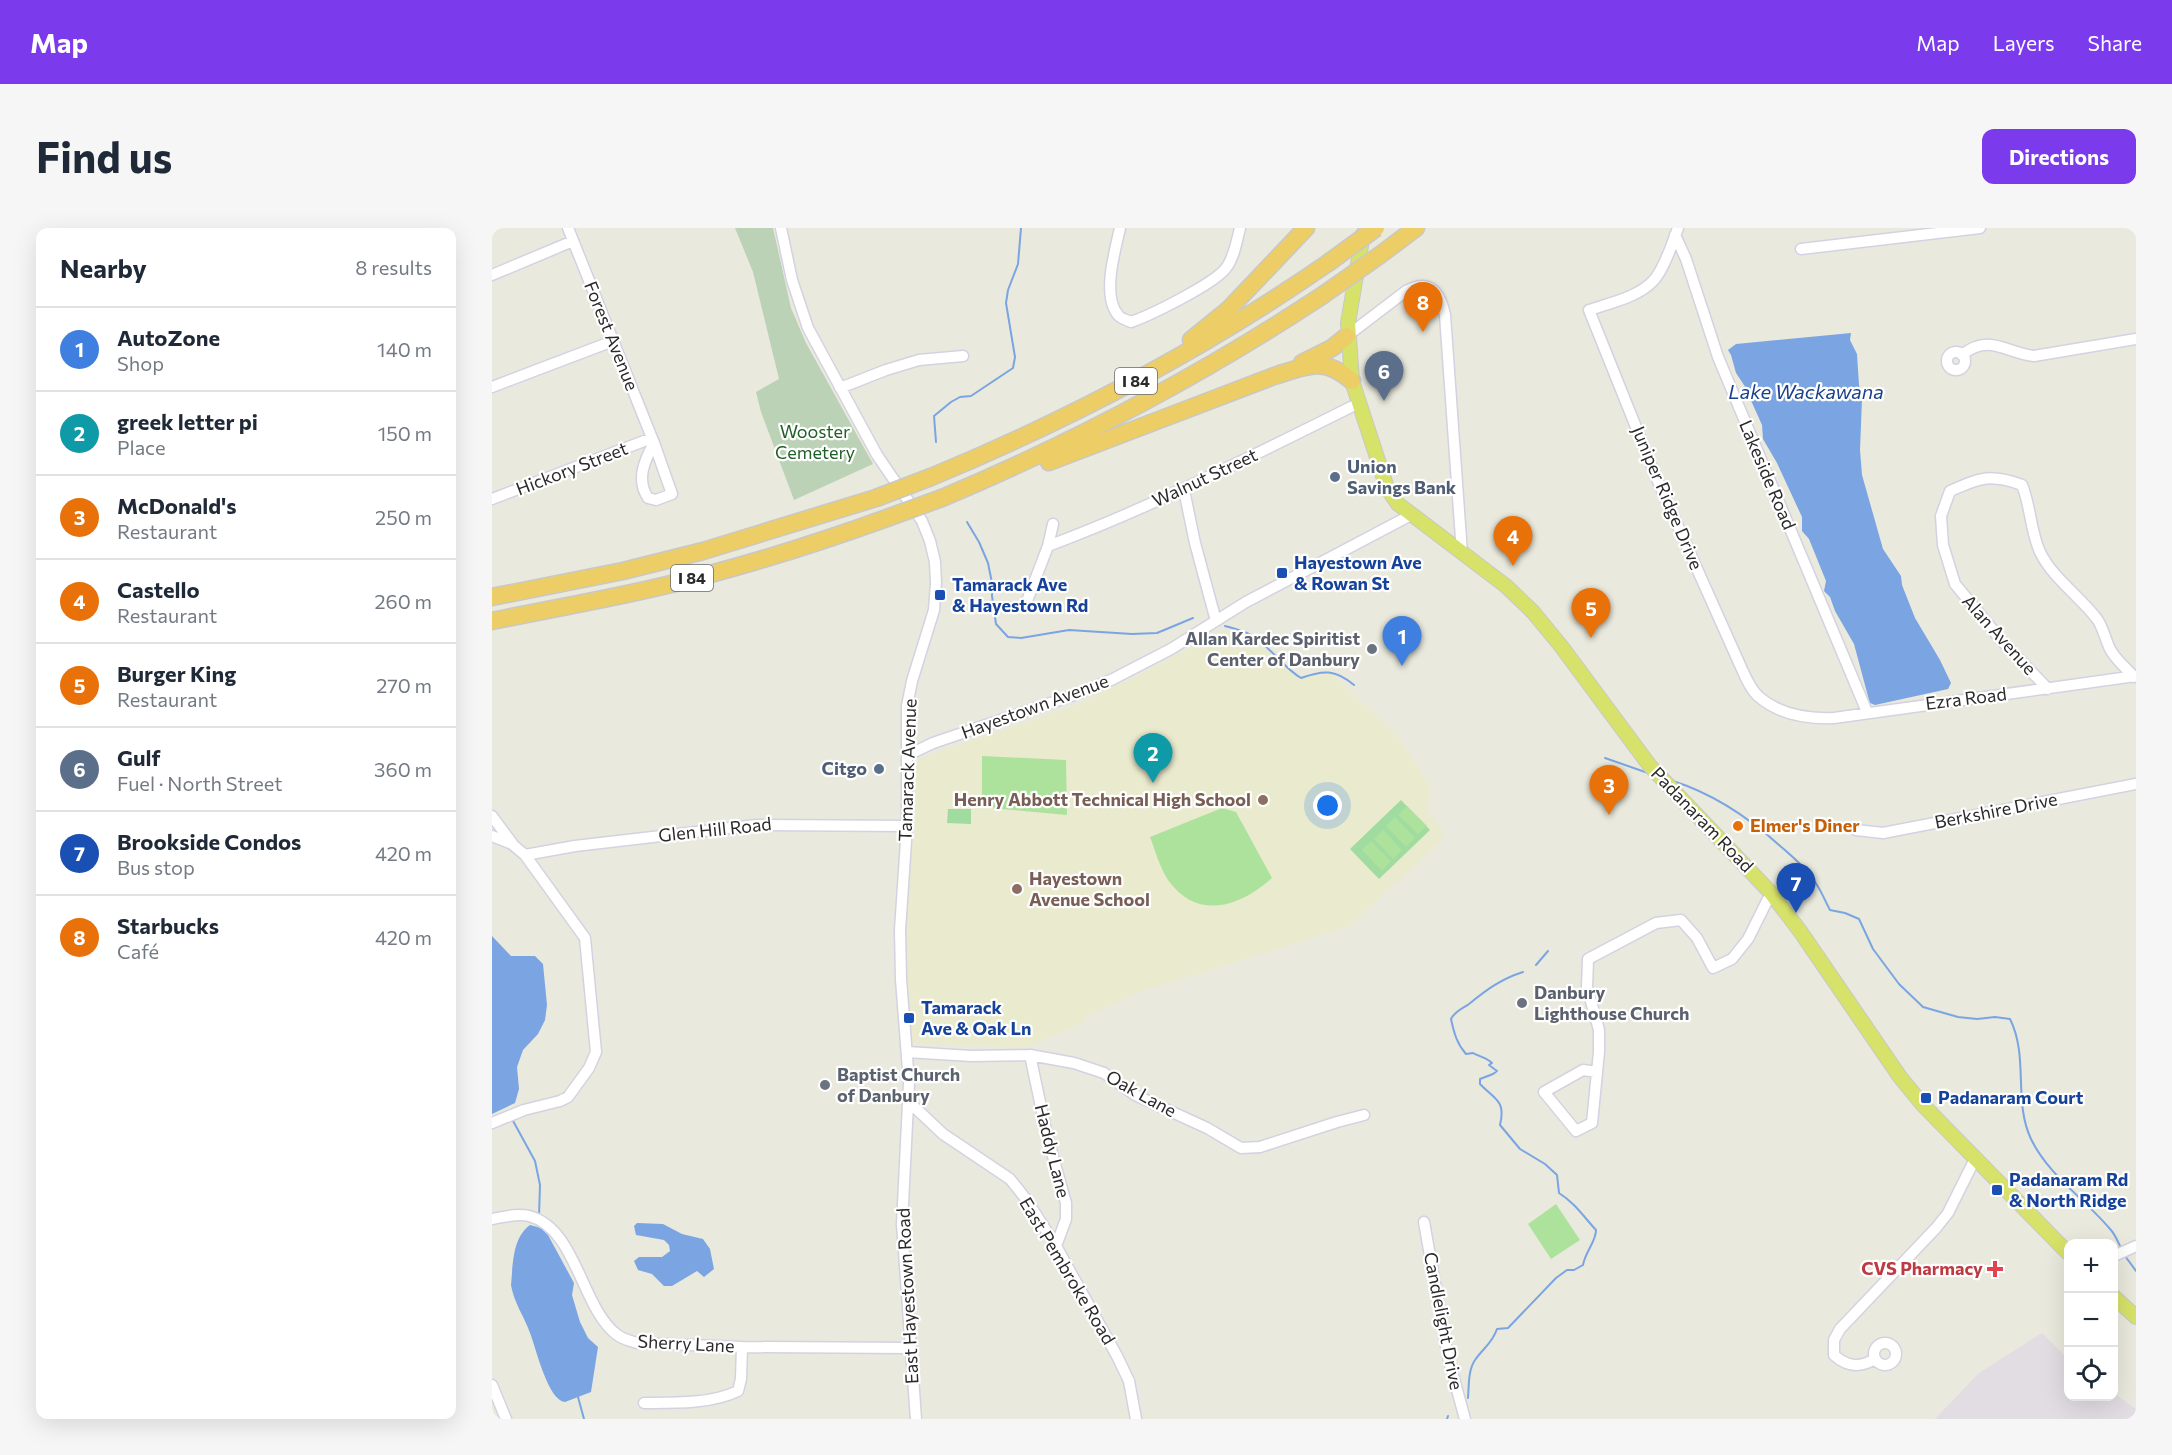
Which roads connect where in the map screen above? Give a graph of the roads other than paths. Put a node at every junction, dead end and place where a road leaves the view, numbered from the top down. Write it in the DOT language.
graph roads {
  1 [pos="568,228"];
  2 [pos="781,228"];
  3 [pos="1120,228"];
  4 [pos="1240,228"];
  5 [pos="1306,228"];
  6 [pos="1364,228"];
  7 [pos="1376,228"];
  8 [pos="1416,228"];
  9 [pos="1980,228"];
  10 [pos="1677,232"];
  11 [pos="573,241"];
  12 [pos="1801,249"];
  13 [pos="492,275"];
  14 [pos="1347,336"];
  15 [pos="2136,339"];
  16 [pos="613,341"];
  17 [pos="1962,355"];
  18 [pos="963,356"];
  19 [pos="1274,376"];
  20 [pos="1352,381"];
  21 [pos="492,387"];
  22 [pos="840,388"];
  23 [pos="1359,403"];
  24 [pos="1041,428"];
  25 [pos="653,440"];
  26 [pos="965,488"];
  27 [pos="1184,490"];
  28 [pos="492,500"];
  29 [pos="1411,515"];
  30 [pos="1053,524"];
  31 [pos="1048,546"];
  32 [pos="1462,553"];
  33 [pos="492,597"];
  34 [pos="1027,601"];
  35 [pos="492,621"];
  36 [pos="1216,621"];
  37 [pos="2135,676"];
  38 [pos="2048,689"];
  39 [pos="1867,712"];
  40 [pos="908,755"];
  41 [pos="2136,784"];
  42 [pos="492,816"];
  43 [pos="907,826"];
  44 [pos="1856,830"];
  45 [pos="492,836"];
  46 [pos="512,844"];
  47 [pos="525,855"];
  48 [pos="1771,893"];
  49 [pos="907,1052"];
  50 [pos="1030,1055"];
  51 [pos="1597,1072"];
  52 [pos="908,1101"];
  53 [pos="1364,1115"];
  54 [pos="492,1123"];
  55 [pos="1975,1159"];
  56 [pos="492,1219"];
  57 [pos="1424,1222"];
  58 [pos="1056,1246"];
  59 [pos="2136,1246"];
  60 [pos="2064,1249"];
  61 [pos="2118,1254"];
  62 [pos="2118,1301"];
  63 [pos="2136,1317"];
  64 [pos="742,1347"];
  65 [pos="910,1347"];
  66 [pos="1875,1359"];
  67 [pos="492,1385"];
  68 [pos="644,1403"];
  69 [pos="506,1419"];
  70 [pos="916,1419"];
  71 [pos="1136,1419"];
  72 [pos="1465,1419"];
  1 -- 11 [label="street, Forest Avenue"];
  2 -- 22 [label="street, Tamarack Avenue"];
  3 -- 4 [label="street"];
  5 -- 24 [label="highway"];
  6 -- 14 [label="main road, Padanaram Road"];
  7 -- 24 [label="highway, I 84, bridge"];
  8 -- 26 [label="highway, I 84, bridge"];
  9 -- 12 [label="street"];
  10 -- 39 [label="street, Lakeside Road"];
  10 -- 39 [label="street, Juniper Ridge Drive"];
  11 -- 13 [label="street"];
  11 -- 16 [label="street, Forest Avenue"];
  14 -- 19 [label="highway"];
  14 -- 20 [label="main road, Padanaram Road"];
  14 -- 32 [label="street"];
  15 -- 17 [label="street"];
  16 -- 21 [label="street"];
  16 -- 25 [label="street, Forest Avenue"];
  18 -- 22 [label="street"];
  19 -- 20 [label="highway"];
  19 -- 26 [label="highway"];
  20 -- 23 [label="main road, Padanaram Road"];
  22 -- 40 [label="street, Tamarack Avenue"];
  23 -- 27 [label="street, Walnut Street"];
  23 -- 29 [label="main road, Padanaram Road"];
  24 -- 33 [label="highway, I 84, bridge"];
  25 -- 25 [label="street, Forest Avenue"];
  25 -- 28 [label="street, Hickory Street"];
  26 -- 35 [label="highway, I 84, bridge"];
  27 -- 31 [label="street, Walnut Street"];
  27 -- 36 [label="street"];
  29 -- 32 [label="main road, Padanaram Road"];
  29 -- 36 [label="street, Hayestown Avenue"];
  30 -- 31 [label="street"];
  31 -- 34 [label="street"];
  32 -- 48 [label="main road, Padanaram Road"];
  36 -- 40 [label="street, Hayestown Avenue"];
  37 -- 38 [label="street, Ezra Road"];
  37 -- 38 [label="street, Alan Avenue"];
  38 -- 39 [label="street, Ezra Road"];
  40 -- 43 [label="street, Tamarack Avenue"];
  41 -- 44 [label="street, Berkshire Drive"];
  42 -- 46 [label="street"];
  43 -- 47 [label="street, Glen Hill Road"];
  43 -- 49 [label="street, Tamarack Avenue"];
  45 -- 46 [label="street"];
  46 -- 47 [label="street"];
  47 -- 54 [label="street"];
  48 -- 51 [label="street"];
  48 -- 55 [label="main road, Padanaram Road"];
  49 -- 50 [label="street, Oak Lane"];
  49 -- 52 [label="street, Tamarack Avenue"];
  50 -- 53 [label="street, Oak Lane"];
  50 -- 58 [label="street, Haddy Lane"];
  51 -- 51 [label="street"];
  52 -- 58 [label="street, East Pembroke Road"];
  52 -- 65 [label="street, East Hayestown Road"];
  55 -- 60 [label="main road, Padanaram Road"];
  55 -- 66 [label="street"];
  56 -- 64 [label="street, Sherry Lane"];
  57 -- 72 [label="street, Candlelight Drive"];
  58 -- 71 [label="street, East Pembroke Road"];
  59 -- 61 [label="street"];
  62 -- 63 [label="main road"];
  64 -- 65 [label="street, Sherry Lane"];
  64 -- 68 [label="street"];
  65 -- 70 [label="street, East Hayestown Road"];
  67 -- 69 [label="street"];
}
